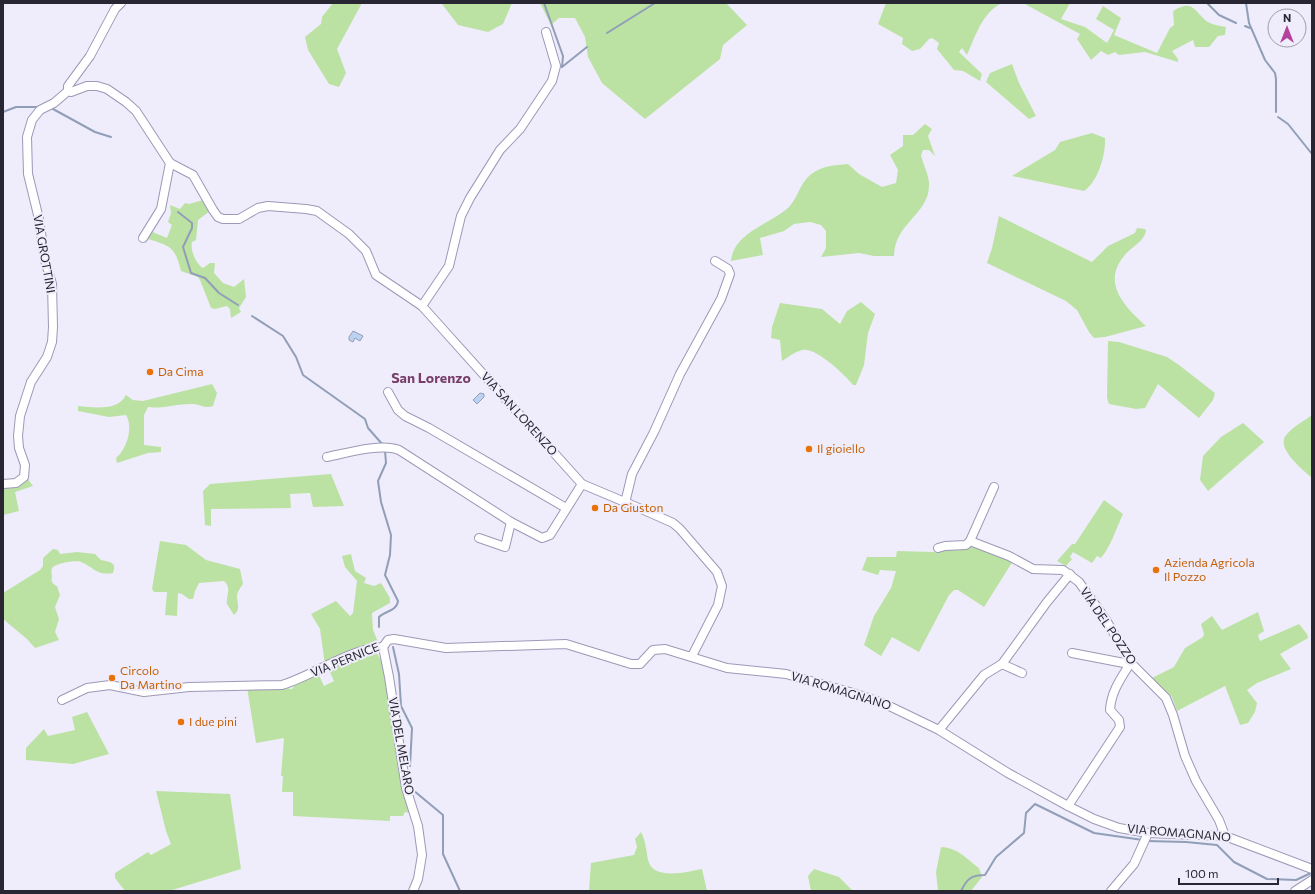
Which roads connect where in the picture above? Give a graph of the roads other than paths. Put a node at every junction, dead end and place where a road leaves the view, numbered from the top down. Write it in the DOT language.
graph roads {
  1 [pos="121,3"];
  2 [pos="546,32"];
  3 [pos="68,90"];
  4 [pos="170,163"];
  5 [pos="143,238"];
  6 [pos="716,261"];
  7 [pos="422,306"];
  8 [pos="388,392"];
  9 [pos="327,457"];
  10 [pos="3,484"];
  11 [pos="582,484"];
  12 [pos="994,487"];
  13 [pos="625,502"];
  14 [pos="566,508"];
  15 [pos="511,522"];
  16 [pos="479,538"];
  17 [pos="970,542"];
  18 [pos="938,548"];
  19 [pos="1070,574"];
  20 [pos="383,645"];
  21 [pos="1072,653"];
  22 [pos="692,656"];
  23 [pos="1131,662"];
  24 [pos="1002,664"];
  25 [pos="1022,672"];
  26 [pos="62,700"];
  27 [pos="939,730"];
  28 [pos="1068,806"];
  29 [pos="1225,836"];
  30 [pos="1145,837"];
  31 [pos="1312,869"];
  32 [pos="1312,880"];
  33 [pos="413,891"];
  34 [pos="1111,891"];
  35 [pos="1295,891"];
  1 -- 3 [label="street"];
  2 -- 7 [label="street"];
  3 -- 4 [label="street, VIA SAN LORENZO"];
  3 -- 10 [label="street, VIA GROTTINI"];
  4 -- 5 [label="street"];
  4 -- 7 [label="street, VIA SAN LORENZO"];
  6 -- 13 [label="street"];
  7 -- 11 [label="street, VIA SAN LORENZO"];
  8 -- 14 [label="street"];
  9 -- 15 [label="street"];
  11 -- 13 [label="street, VIA SAN LORENZO"];
  11 -- 14 [label="street"];
  12 -- 17 [label="street"];
  13 -- 22 [label="street, VIA SAN LORENZO"];
  14 -- 15 [label="street"];
  15 -- 16 [label="street"];
  17 -- 18 [label="street"];
  17 -- 19 [label="street, VIA DEL POZZO"];
  19 -- 23 [label="street, VIA DEL POZZO"];
  19 -- 24 [label="street"];
  20 -- 22 [label="street, VIA PERNICE"];
  20 -- 26 [label="street, VIA PERNICE"];
  20 -- 33 [label="street, VIA DEL MELARO"];
  21 -- 23 [label="street"];
  22 -- 27 [label="street, VIA ROMAGNANO"];
  23 -- 28 [label="street"];
  23 -- 29 [label="street, VIA DEL POZZO"];
  24 -- 25 [label="street"];
  24 -- 27 [label="street"];
  27 -- 28 [label="street, VIA ROMAGNANO"];
  28 -- 30 [label="street, VIA ROMAGNANO"];
  29 -- 30 [label="street, VIA ROMAGNANO"];
  29 -- 31 [label="street, VIA ROMAGNANO"];
  30 -- 34 [label="street"];
  32 -- 35 [label="street"];
}
